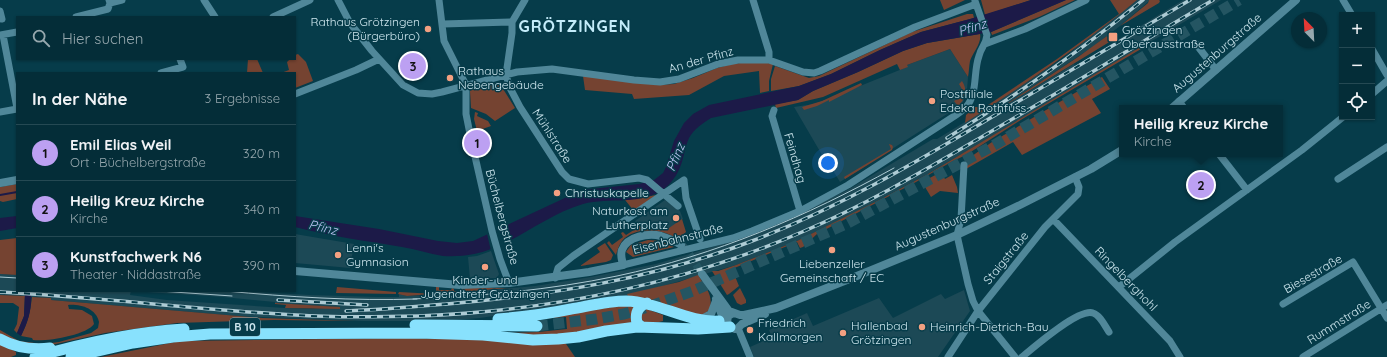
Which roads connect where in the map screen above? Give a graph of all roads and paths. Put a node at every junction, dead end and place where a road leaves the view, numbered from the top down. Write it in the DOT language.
graph roads {
  1 [pos="122,0"];
  2 [pos="204,0"];
  3 [pos="310,0"];
  4 [pos="338,0"];
  5 [pos="439,0"];
  6 [pos="524,0"];
  7 [pos="753,0"];
  8 [pos="1086,0"];
  9 [pos="1296,0"];
  10 [pos="1343,0"];
  11 [pos="109,4"];
  12 [pos="976,5"];
  13 [pos="0,11"];
  14 [pos="1350,12"];
  15 [pos="79,16"];
  16 [pos="214,16"];
  17 [pos="275,16"];
  18 [pos="2,19"];
  19 [pos="512,22"];
  20 [pos="443,24"];
  21 [pos="16,32"];
  22 [pos="3,35"];
  23 [pos="985,44"];
  24 [pos="1196,44"];
  25 [pos="1375,54"];
  26 [pos="379,59"];
  27 [pos="180,60"];
  28 [pos="769,60"];
  29 [pos="1216,70"];
  30 [pos="165,72"];
  31 [pos="506,75"];
  32 [pos="1387,75"];
  33 [pos="1387,81"];
  34 [pos="466,85"];
  35 [pos="1375,91"];
  36 [pos="296,94"];
  37 [pos="16,103"];
  38 [pos="1182,105"];
  39 [pos="16,108"];
  40 [pos="774,110"];
  41 [pos="0,112"];
  42 [pos="1339,120"];
  43 [pos="1387,147"];
  44 [pos="1119,152"];
  45 [pos="1221,157"];
  46 [pos="964,165"];
  47 [pos="1074,177"];
  48 [pos="1338,178"];
  49 [pos="16,180"];
  50 [pos="0,183"];
  51 [pos="1247,190"];
  52 [pos="663,193"];
  53 [pos="686,198"];
  54 [pos="800,211"];
  55 [pos="1053,219"];
  56 [pos="957,235"];
  57 [pos="700,239"];
  58 [pos="681,245"];
  59 [pos="623,265"];
  60 [pos="296,271"];
  61 [pos="702,274"];
  62 [pos="555,278"];
  63 [pos="510,283"];
  64 [pos="1119,287"];
  65 [pos="714,291"];
  66 [pos="716,301"];
  67 [pos="647,304"];
  68 [pos="1283,304"];
  69 [pos="1384,307"];
  70 [pos="663,308"];
  71 [pos="978,310"];
  72 [pos="1387,318"];
  73 [pos="700,320"];
  74 [pos="734,321"];
  75 [pos="642,327"];
  76 [pos="657,328"];
  77 [pos="420,329"];
  78 [pos="1109,332"];
  79 [pos="0,338"];
  80 [pos="71,352"];
  81 [pos="35,357"];
  82 [pos="750,357"];
  83 [pos="948,357"];
  84 [pos="1015,357"];
  85 [pos="1022,357"];
  86 [pos="1180,357"];
  87 [pos="1303,357"];
  1 -- 11 [label="street"];
  2 -- 16 [label="street"];
  3 -- 17 [label="street"];
  4 -- 26 [label="street, An der Pfinz"];
  5 -- 20 [label="street"];
  6 -- 19 [label="street"];
  7 -- 28 [label="street"];
  8 -- 23 [label="street"];
  9 -- 29 [label="street, Augustenburgstraße"];
  10 -- 14 [label="street"];
  11 -- 15 [label="street"];
  12 -- 23 [label="street, Eisenbahnstraße"];
  12 -- 28 [label="street, An der Pfinz"];
  13 -- 18 [label="street"];
  19 -- 20 [label="street"];
  19 -- 31 [label="street"];
  20 -- 34 [label="street"];
  21 -- 22 [label="street"];
  22 -- 37 [label="street"];
  23 -- 54 [label="street, Eisenbahnstraße"];
  24 -- 29 [label="street"];
  25 -- 32 [label="street"];
  26 -- 34 [label="street, An der Pfinz"];
  26 -- 36 [label="street"];
  27 -- 30 [label="street"];
  28 -- 31 [label="street, An der Pfinz"];
  29 -- 38 [label="street, Augustenburgstraße"];
  31 -- 34 [label="street, An der Pfinz"];
  31 -- 52 [label="street, Mühlstraße"];
  33 -- 35 [label="street"];
  34 -- 63 [label="street, Büchelbergstraße"];
  39 -- 41 [label="street"];
  40 -- 54 [label="street, Feindhag"];
  42 -- 51 [label="street"];
  43 -- 48 [label="street"];
  44 -- 47 [label="street, Augustenburgstraße"];
  45 -- 51 [label="street"];
  46 -- 56 [label="street"];
  47 -- 55 [label="street, Staigstraße"];
  47 -- 56 [label="street, Augustenburgstraße"];
  49 -- 50 [label="street"];
  51 -- 64 [label="street"];
  52 -- 53 [label="street, Mühlstraße"];
  52 -- 53 [label="street"];
  52 -- 62 [label="street"];
  53 -- 57 [label="street"];
  54 -- 59 [label="street, Eisenbahnstraße"];
  55 -- 64 [label="street, Ringelberghohl"];
  55 -- 71 [label="street, Staigstraße"];
  56 -- 71 [label="street"];
  56 -- 74 [label="street, Augustenburgstraße"];
  58 -- 59 [label="street"];
  59 -- 62 [label="street, Eisenbahnstraße"];
  60 -- 63 [label="street, Eisenbahnstraße"];
  61 -- 65 [label="street"];
  62 -- 63 [label="street, Eisenbahnstraße"];
  64 -- 86 [label="street, Ringelberghohl"];
  65 -- 66 [label="street"];
  65 -- 74 [label="street"];
  66 -- 73 [label="street"];
  66 -- 74 [label="street"];
  67 -- 70 [label="highway"];
  67 -- 75 [label="highway"];
  67 -- 77 [label="highway"];
  68 -- 69 [label="street, Biesestraße"];
  69 -- 72 [label="street"];
  69 -- 87 [label="street, Rummstraße"];
  70 -- 73 [label="highway"];
  70 -- 76 [label="highway"];
  71 -- 83 [label="street, Staigstraße"];
  71 -- 84 [label="street"];
  73 -- 74 [label="highway"];
  74 -- 76 [label="highway"];
  74 -- 82 [label="street"];
  75 -- 76 [label="highway"];
  75 -- 77 [label="highway"];
  77 -- 77 [label="highway, B 10"];
  77 -- 80 [label="highway, B 10"];
  78 -- 85 [label="street"];
  79 -- 80 [label="highway"];
  80 -- 81 [label="highway, B 10"];
}
